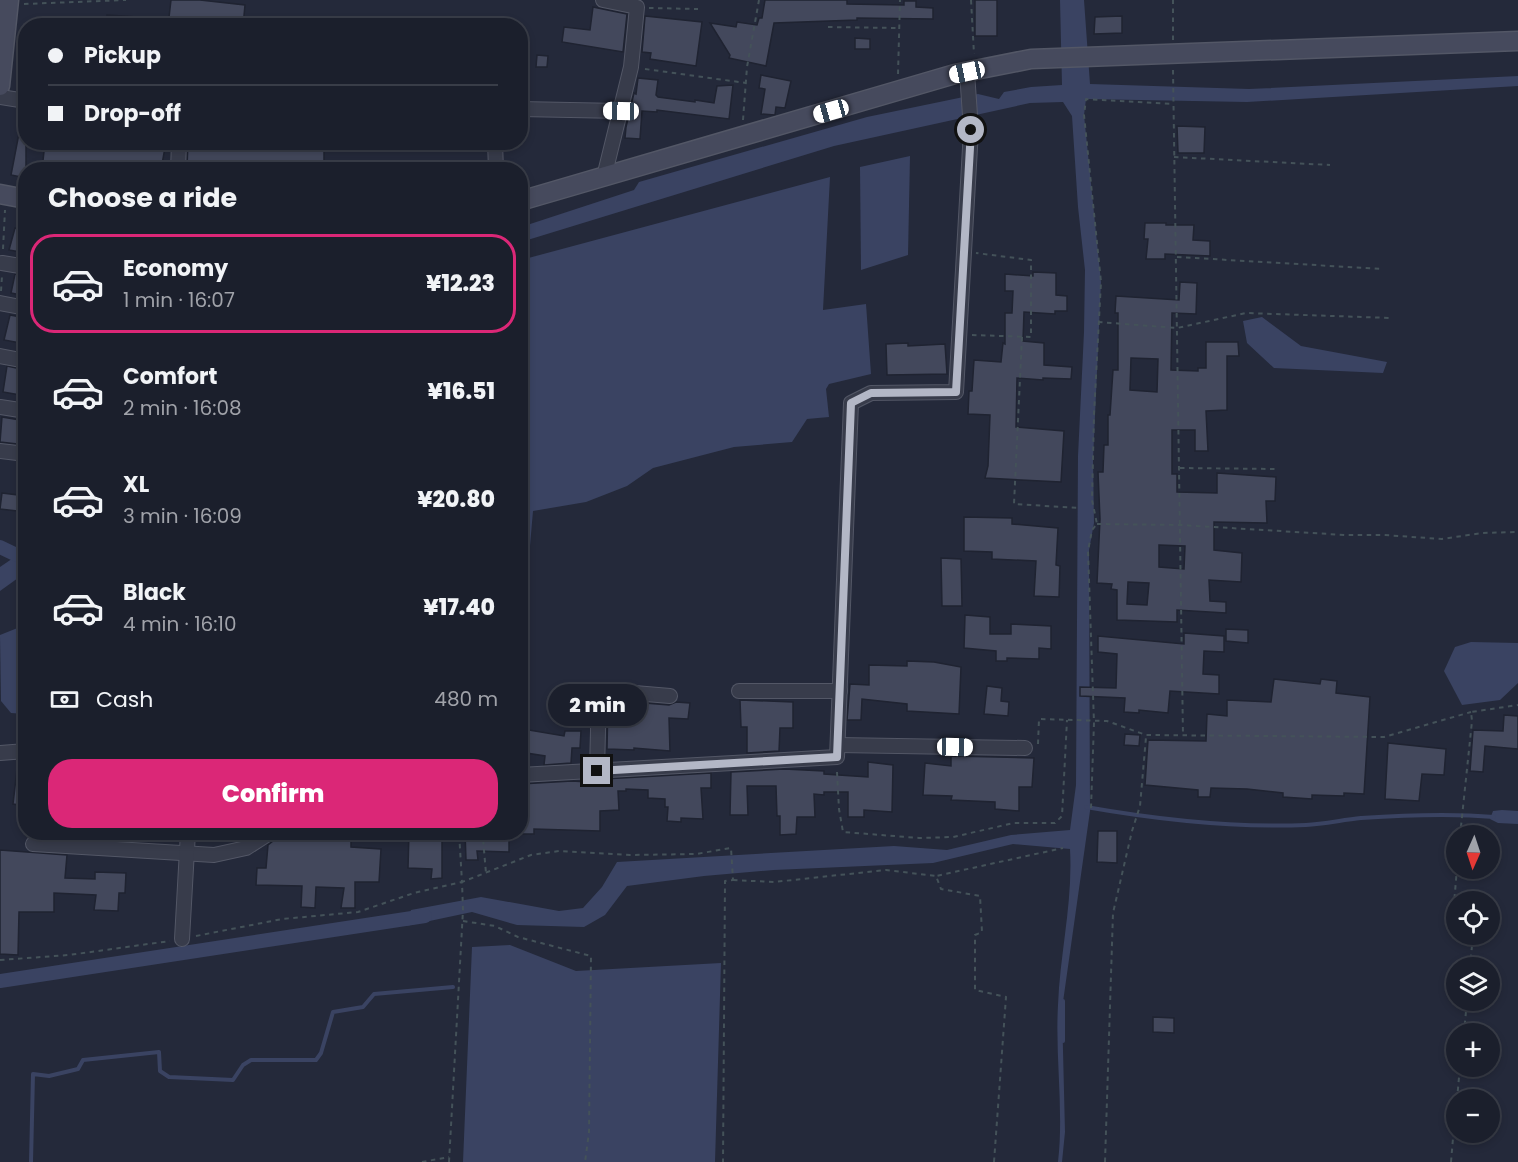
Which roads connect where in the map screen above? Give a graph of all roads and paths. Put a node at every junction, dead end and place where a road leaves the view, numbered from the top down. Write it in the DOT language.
graph roads {
  1 [pos="126,0"];
  2 [pos="603,0"];
  3 [pos="759,0"];
  4 [pos="900,0"];
  5 [pos="971,0"];
  6 [pos="1173,0"];
  7 [pos="9,2"];
  8 [pos="637,7"];
  9 [pos="698,9"];
  10 [pos="828,27"];
  11 [pos="899,28"];
  12 [pos="1518,40"];
  13 [pos="1173,53"];
  14 [pos="631,67"];
  15 [pos="971,70"];
  16 [pos="746,83"];
  17 [pos="0,86"];
  18 [pos="897,92"];
  19 [pos="0,97"];
  20 [pos="18,100"];
  21 [pos="1173,104"];
  22 [pos="528,109"];
  23 [pos="621,111"];
  24 [pos="742,137"];
  25 [pos="1174,157"];
  26 [pos="1330,165"];
  27 [pos="604,177"];
  28 [pos="0,194"];
  29 [pos="18,197"];
  30 [pos="528,199"];
  31 [pos="964,252"];
  32 [pos="1176,257"];
  33 [pos="2,262"];
  34 [pos="18,265"];
  35 [pos="1383,269"];
  36 [pos="0,303"];
  37 [pos="18,306"];
  38 [pos="1390,318"];
  39 [pos="1098,322"];
  40 [pos="1177,328"];
  41 [pos="959,335"];
  42 [pos="1022,337"];
  43 [pos="0,356"];
  44 [pos="18,359"];
  45 [pos="0,407"];
  46 [pos="18,410"];
  47 [pos="0,451"];
  48 [pos="18,453"];
  49 [pos="1180,468"];
  50 [pos="1276,468"];
  51 [pos="1079,508"];
  52 [pos="1097,524"];
  53 [pos="1181,525"];
  54 [pos="1518,532"];
  55 [pos="739,691"];
  56 [pos="840,691"];
  57 [pos="670,696"];
  58 [pos="1518,705"];
  59 [pos="1471,712"];
  60 [pos="1067,720"];
  61 [pos="1094,721"];
  62 [pos="1146,735"];
  63 [pos="1183,736"];
  64 [pos="1025,748"];
  65 [pos="837,751"];
  66 [pos="18,752"];
  67 [pos="0,753"];
  68 [pos="597,771"];
  69 [pos="528,775"];
  70 [pos="1091,808"];
  71 [pos="1461,825"];
  72 [pos="187,840"];
  73 [pos="258,840"];
  74 [pos="459,840"];
  75 [pos="483,840"];
  76 [pos="33,844"];
  77 [pos="1063,848"];
  78 [pos="186,854"];
  79 [pos="486,873"];
  80 [pos="936,876"];
  81 [pos="733,880"];
  82 [pos="462,882"];
  83 [pos="463,921"];
  84 [pos="182,939"];
  85 [pos="0,960"];
  86 [pos="1452,1143"];
  87 [pos="449,1157"];
  88 [pos="422,1162"];
  89 [pos="449,1162"];
  90 [pos="585,1162"];
  91 [pos="723,1162"];
  92 [pos="994,1162"];
  93 [pos="1105,1162"];
  94 [pos="1450,1162"];
  1 -- 7 [label="path"];
  2 -- 8 [label="street"];
  3 -- 16 [label="path"];
  4 -- 11 [label="path"];
  5 -- 15 [label="path"];
  6 -- 13 [label="path"];
  7 -- 17 [label="street"];
  8 -- 9 [label="path"];
  8 -- 14 [label="street"];
  10 -- 11 [label="path"];
  11 -- 18 [label="path"];
  12 -- 13 [label="street"];
  13 -- 15 [label="street"];
  13 -- 21 [label="path"];
  14 -- 16 [label="path"];
  14 -- 23 [label="street"];
  15 -- 18 [label="street"];
  15 -- 31 [label="street"];
  16 -- 24 [label="path"];
  18 -- 24 [label="street"];
  19 -- 20 [label="street"];
  21 -- 25 [label="path"];
  21 -- 39 [label="path"];
  22 -- 23 [label="street"];
  23 -- 27 [label="street"];
  24 -- 27 [label="street"];
  25 -- 26 [label="path"];
  25 -- 32 [label="path"];
  27 -- 30 [label="street"];
  28 -- 29 [label="street"];
  31 -- 41 [label="street"];
  31 -- 42 [label="path"];
  32 -- 35 [label="path"];
  32 -- 40 [label="path"];
  33 -- 34 [label="street"];
  36 -- 37 [label="street"];
  38 -- 40 [label="path"];
  39 -- 40 [label="path"];
  39 -- 52 [label="path"];
  40 -- 49 [label="path"];
  41 -- 42 [label="path"];
  41 -- 56 [label="street"];
  42 -- 51 [label="path"];
  43 -- 44 [label="street"];
  45 -- 46 [label="street"];
  47 -- 48 [label="street"];
  49 -- 50 [label="path"];
  49 -- 53 [label="path"];
  52 -- 53 [label="path"];
  52 -- 61 [label="path"];
  53 -- 54 [label="path"];
  53 -- 63 [label="path"];
  55 -- 56 [label="street"];
  56 -- 65 [label="street"];
  57 -- 68 [label="street"];
  58 -- 59 [label="path"];
  59 -- 63 [label="path"];
  59 -- 71 [label="path"];
  60 -- 61 [label="path"];
  60 -- 64 [label="path"];
  60 -- 65 [label="path"];
  61 -- 62 [label="path"];
  61 -- 70 [label="path"];
  62 -- 63 [label="path"];
  62 -- 93 [label="path"];
  64 -- 65 [label="street"];
  65 -- 68 [label="street"];
  66 -- 67 [label="street"];
  68 -- 69 [label="street"];
  72 -- 78 [label="street"];
  73 -- 78 [label="street"];
  74 -- 82 [label="path"];
  75 -- 79 [label="path"];
  76 -- 78 [label="street"];
  77 -- 80 [label="path"];
  78 -- 84 [label="street"];
  79 -- 81 [label="path"];
  79 -- 82 [label="path"];
  80 -- 81 [label="path"];
  80 -- 92 [label="path"];
  81 -- 91 [label="path"];
  82 -- 83 [label="path"];
  82 -- 84 [label="path"];
  83 -- 87 [label="path"];
  83 -- 90 [label="path"];
  84 -- 85 [label="path"];
  86 -- 94 [label="path"];
  87 -- 88 [label="path"];
  87 -- 89 [label="path"];
}
